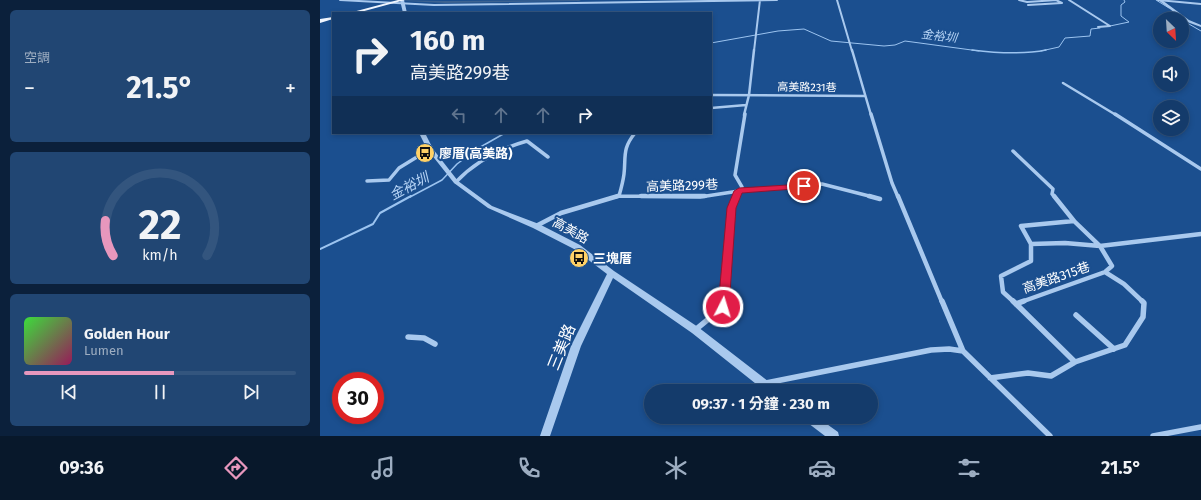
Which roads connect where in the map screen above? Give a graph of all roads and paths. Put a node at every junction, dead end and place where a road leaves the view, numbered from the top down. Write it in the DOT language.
graph roads {
  1 [pos="340,0"];
  2 [pos="411,0"];
  3 [pos="760,0"];
  4 [pos="777,0"];
  5 [pos="837,0"];
  6 [pos="1019,0"];
  7 [pos="1057,0"];
  8 [pos="1069,0"];
  9 [pos="1159,0"];
  10 [pos="402,1"];
  11 [pos="586,1"];
  12 [pos="697,1"];
  13 [pos="392,3"];
  14 [pos="1201,4"];
  15 [pos="1028,5"];
  16 [pos="355,12"];
  17 [pos="364,12"];
  18 [pos="405,12"];
  19 [pos="332,19"];
  20 [pos="320,22"];
  21 [pos="1201,26"];
  22 [pos="1098,27"];
  23 [pos="1063,83"];
  24 [pos="712,95"];
  25 [pos="750,95"];
  26 [pos="865,96"];
  27 [pos="746,105"];
  28 [pos="712,108"];
  29 [pos="422,134"];
  30 [pos="634,134"];
  31 [pos="430,149"];
  32 [pos="1013,151"];
  33 [pos="548,157"];
  34 [pos="1201,169"];
  35 [pos="367,181"];
  36 [pos="456,182"];
  37 [pos="739,191"];
  38 [pos="619,196"];
  39 [pos="880,199"];
  40 [pos="1074,221"];
  41 [pos="536,226"];
  42 [pos="1201,234"];
  43 [pos="1032,244"];
  44 [pos="1100,246"];
  45 [pos="611,272"];
  46 [pos="1105,272"];
  47 [pos="1016,304"];
  48 [pos="1076,315"];
  49 [pos="695,330"];
  50 [pos="408,337"];
  51 [pos="435,344"];
  52 [pos="1114,349"];
  53 [pos="963,351"];
  54 [pos="1075,362"];
  55 [pos="990,378"];
  56 [pos="763,384"];
  57 [pos="818,424"];
  58 [pos="1201,427"];
  59 [pos="545,436"];
  60 [pos="834,436"];
  61 [pos="1050,436"];
  62 [pos="1153,436"];
  1 -- 13 [label="street"];
  2 -- 10 [label="main road"];
  3 -- 4 [label="street"];
  3 -- 12 [label="street"];
  3 -- 25 [label="street"];
  5 -- 26 [label="street"];
  6 -- 7 [label="street"];
  7 -- 15 [label="street"];
  8 -- 22 [label="street"];
  9 -- 14 [label="street"];
  9 -- 21 [label="street"];
  10 -- 11 [label="street"];
  10 -- 13 [label="main road"];
  10 -- 17 [label="main road"];
  10 -- 18 [label="street"];
  11 -- 12 [label="street"];
  13 -- 16 [label="main road"];
  19 -- 20 [label="main road"];
  23 -- 34 [label="street"];
  24 -- 25 [label="street, 高美路231巷"];
  25 -- 26 [label="street, 高美路231巷"];
  25 -- 27 [label="street"];
  26 -- 53 [label="street"];
  27 -- 28 [label="street"];
  27 -- 37 [label="street"];
  29 -- 31 [label="street, 高美路"];
  30 -- 38 [label="street"];
  31 -- 35 [label="street"];
  31 -- 36 [label="street, 高美路"];
  32 -- 40 [label="street, 高美路315巷"];
  33 -- 36 [label="street"];
  36 -- 41 [label="street, 高美路"];
  37 -- 38 [label="street, 高美路299巷"];
  37 -- 39 [label="street, 高美路299巷"];
  37 -- 49 [label="street"];
  38 -- 41 [label="street, 高美路299巷"];
  40 -- 43 [label="street"];
  40 -- 44 [label="street, 高美路315巷"];
  41 -- 45 [label="street, 高美路"];
  42 -- 44 [label="street"];
  43 -- 44 [label="street"];
  43 -- 47 [label="street, 高美路315巷"];
  44 -- 46 [label="street, 高美路315巷"];
  45 -- 49 [label="street, 高美路"];
  45 -- 59 [label="street, 三美路"];
  46 -- 47 [label="street, 高美路315巷"];
  46 -- 52 [label="street, 高美路315巷"];
  47 -- 54 [label="street, 高美路315巷"];
  48 -- 52 [label="street"];
  49 -- 56 [label="street, 高美路"];
  50 -- 51 [label="street"];
  52 -- 54 [label="street, 高美路315巷"];
  53 -- 55 [label="street"];
  53 -- 56 [label="street"];
  54 -- 55 [label="street, 高美路315巷"];
  55 -- 61 [label="street"];
  57 -- 60 [label="street"];
  58 -- 62 [label="street"];
}
